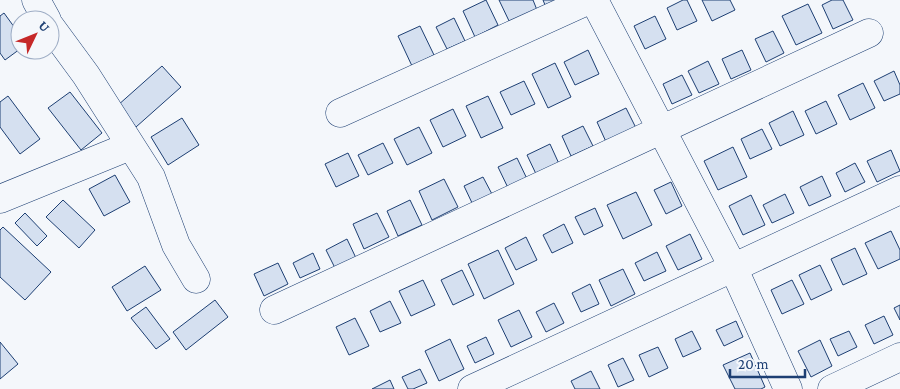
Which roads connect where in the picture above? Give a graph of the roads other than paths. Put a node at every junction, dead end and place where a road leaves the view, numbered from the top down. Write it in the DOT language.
graph roads {
  1 [pos="588,0"];
  2 [pos="594,0"];
  3 [pos="869,33"];
  4 [pos="60,40"];
  5 [pos="340,113"];
  6 [pos="661,130"];
  7 [pos="130,146"];
  8 [pos="900,190"];
  9 [pos="0,200"];
  10 [pos="733,267"];
  11 [pos="196,279"];
  12 [pos="274,310"];
  13 [pos="900,357"];
  14 [pos="472,389"];
  15 [pos="788,389"];
  16 [pos="832,389"];
  1 -- 5 [label="street"];
  2 -- 6 [label="street"];
  3 -- 6 [label="street"];
  4 -- 7 [label="street"];
  6 -- 10 [label="street"];
  6 -- 12 [label="street"];
  7 -- 9 [label="street"];
  7 -- 11 [label="street"];
  8 -- 10 [label="street"];
  10 -- 14 [label="street"];
  10 -- 15 [label="street"];
  13 -- 16 [label="street"];
}
